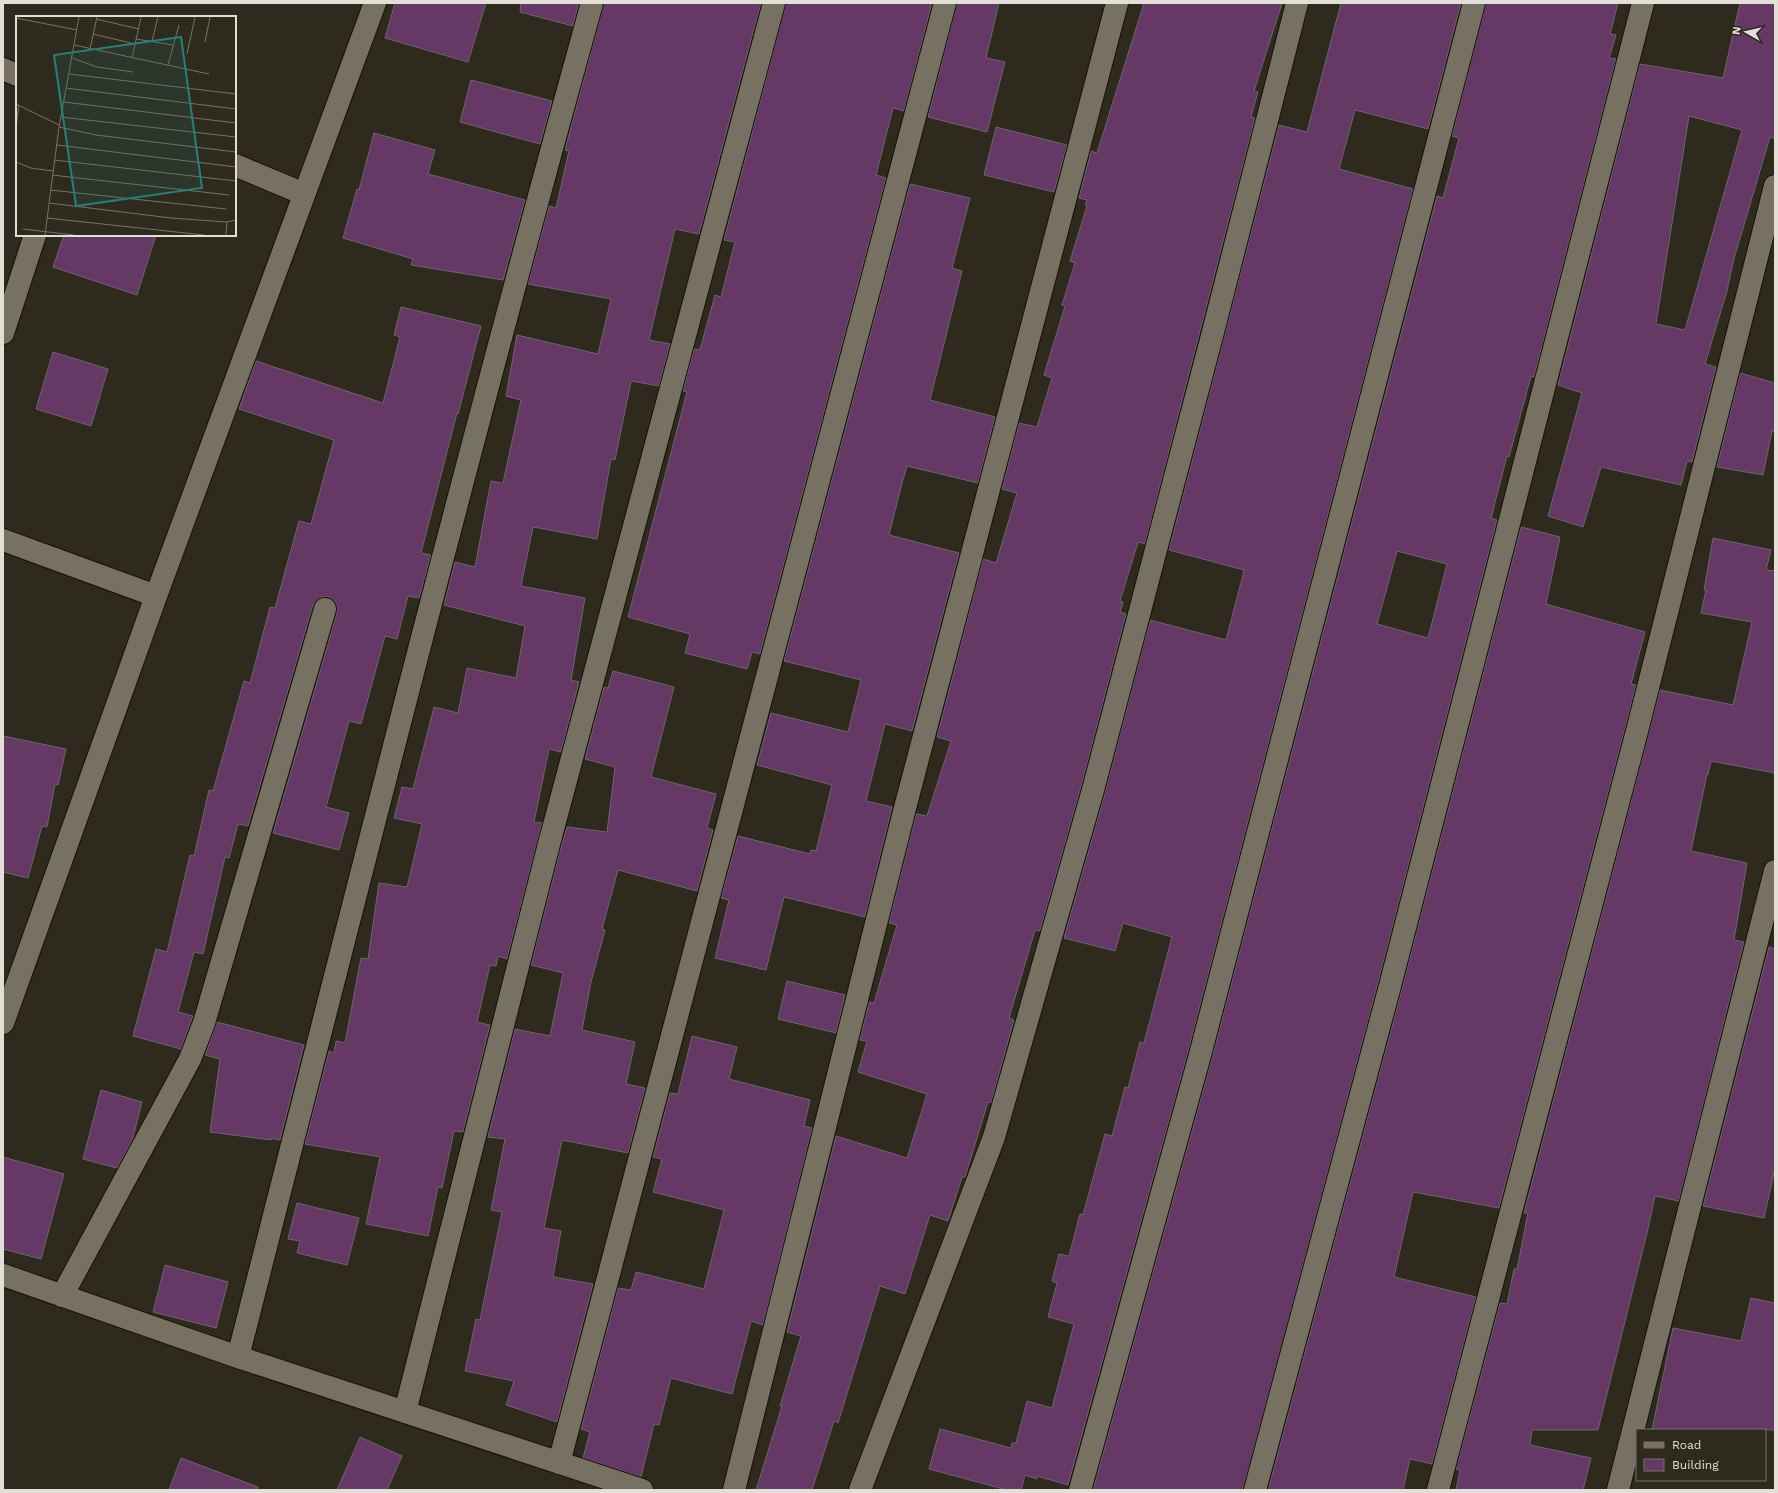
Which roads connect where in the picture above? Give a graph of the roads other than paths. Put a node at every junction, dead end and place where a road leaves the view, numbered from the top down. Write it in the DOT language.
graph roads {
  1 [pos="375,3"];
  2 [pos="592,3"];
  3 [pos="774,3"];
  4 [pos="945,3"];
  5 [pos="1117,3"];
  6 [pos="1297,3"];
  7 [pos="1474,3"];
  8 [pos="1643,3"];
  9 [pos="3,69"];
  10 [pos="16,75"];
  11 [pos="236,165"];
  12 [pos="1775,186"];
  13 [pos="304,194"];
  14 [pos="35,236"];
  15 [pos="3,333"];
  16 [pos="4,544"];
  17 [pos="156,596"];
  18 [pos="325,609"];
  19 [pos="1775,871"];
  20 [pos="3,1023"];
  21 [pos="3,1275"];
  22 [pos="62,1296"];
  23 [pos="238,1357"];
  24 [pos="405,1412"];
  25 [pos="559,1462"];
  26 [pos="642,1490"];
  27 [pos="734,1490"];
  28 [pos="860,1490"];
  29 [pos="1080,1490"];
  30 [pos="1256,1490"];
  31 [pos="1438,1490"];
  32 [pos="1618,1490"];
  1 -- 13 [label="street"];
  2 -- 23 [label="street"];
  3 -- 24 [label="street"];
  4 -- 25 [label="street"];
  5 -- 27 [label="street"];
  6 -- 28 [label="street"];
  7 -- 29 [label="street"];
  8 -- 30 [label="street"];
  9 -- 10 [label="street"];
  11 -- 13 [label="street"];
  12 -- 31 [label="street"];
  13 -- 17 [label="street"];
  14 -- 15 [label="street"];
  16 -- 17 [label="street"];
  17 -- 20 [label="street"];
  18 -- 22 [label="street"];
  19 -- 32 [label="street"];
  21 -- 22 [label="street"];
  22 -- 23 [label="street"];
  23 -- 24 [label="street"];
  24 -- 25 [label="street"];
  25 -- 26 [label="street"];
}
